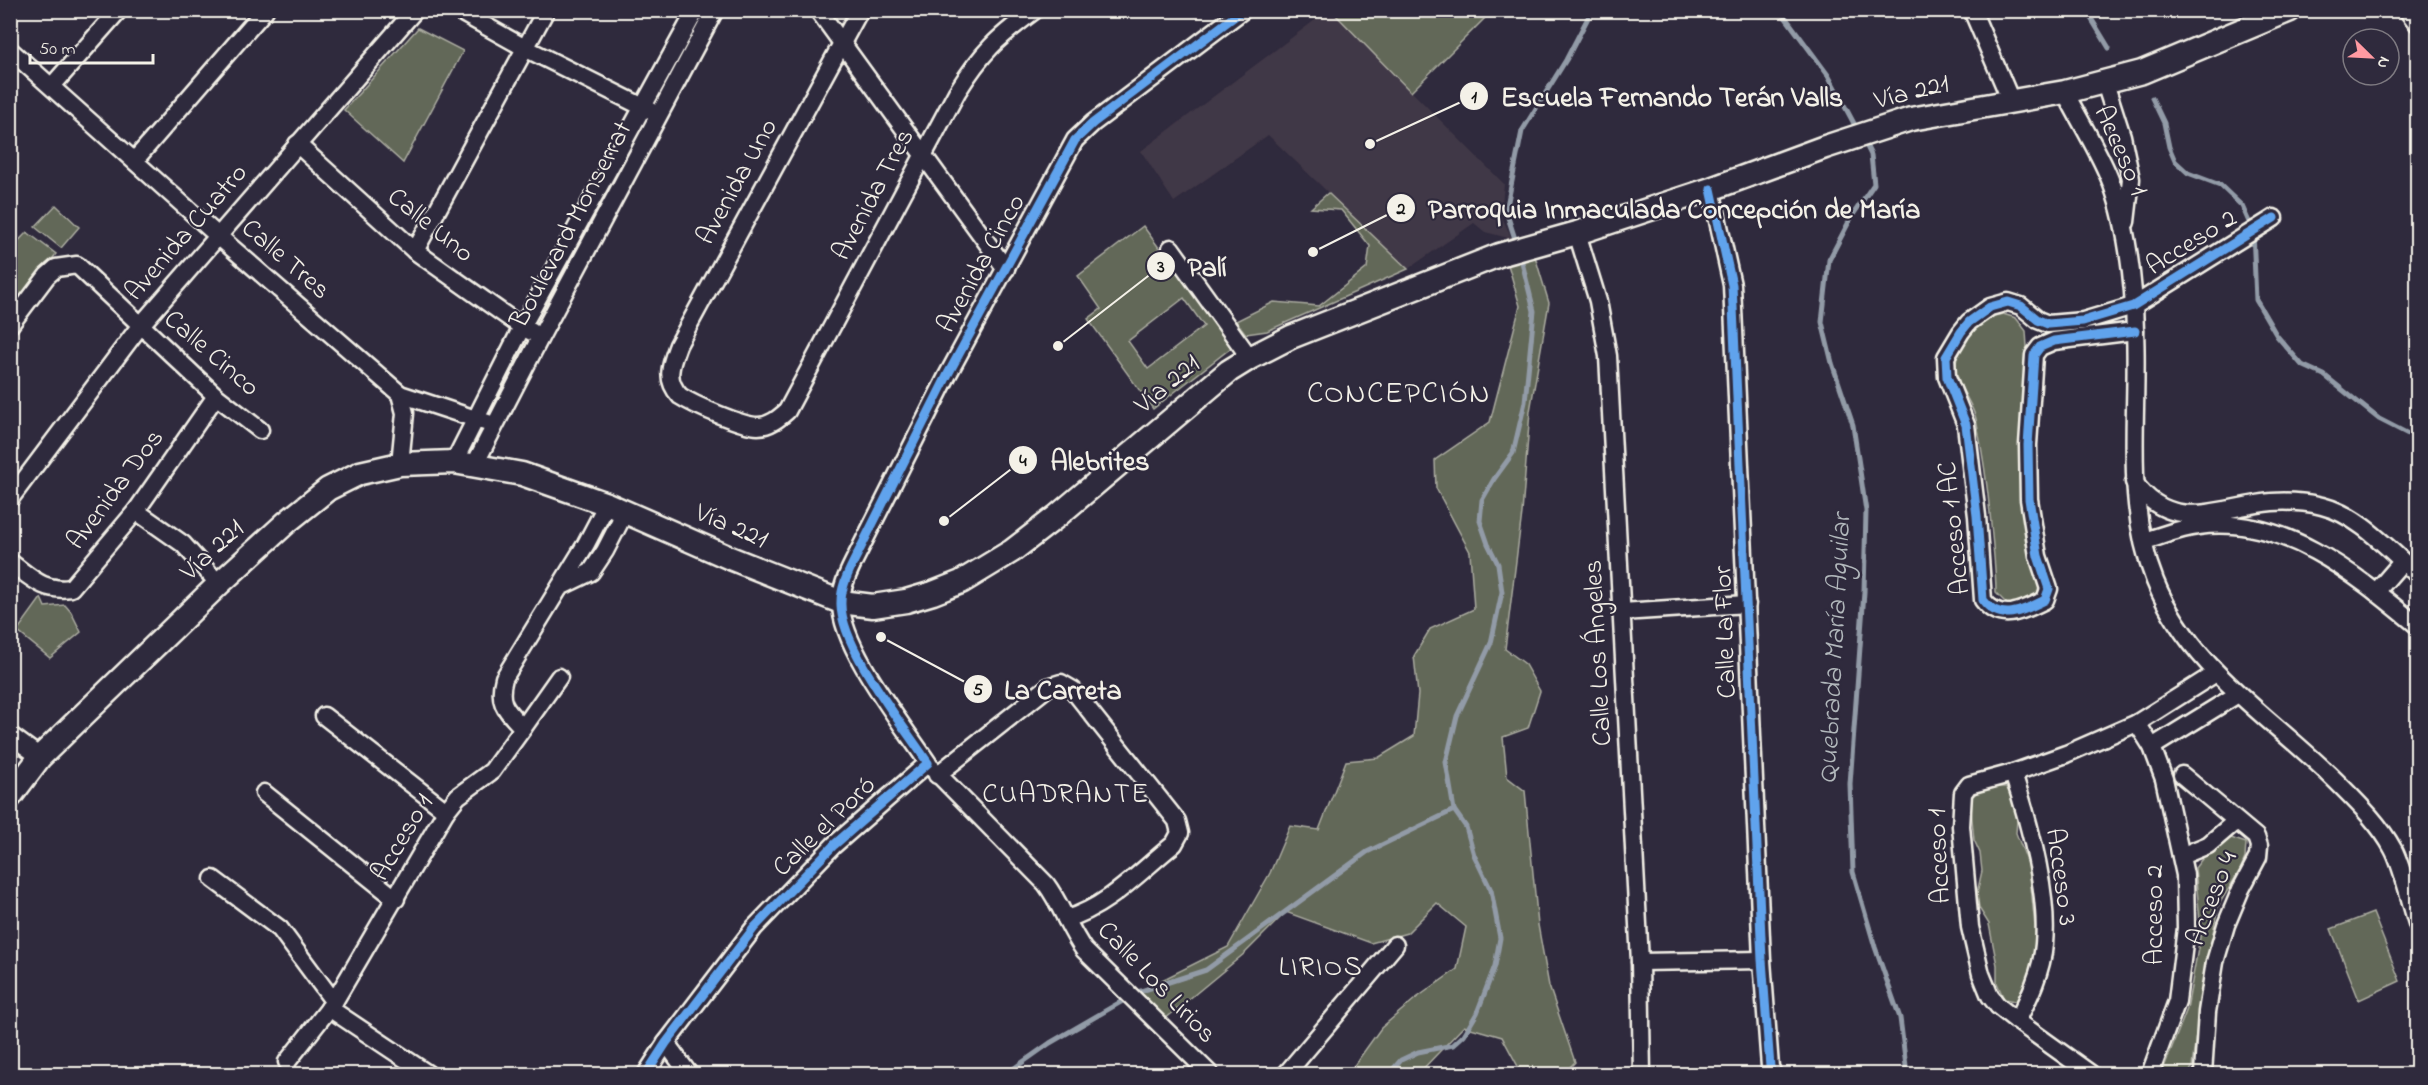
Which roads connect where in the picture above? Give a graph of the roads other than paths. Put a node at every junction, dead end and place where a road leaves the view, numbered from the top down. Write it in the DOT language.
graph roads {
  1 [pos="119,10"];
  2 [pos="265,10"];
  3 [pos="416,10"];
  4 [pos="457,10"];
  5 [pos="546,10"];
  6 [pos="696,10"];
  7 [pos="715,10"];
  8 [pos="818,10"];
  9 [pos="860,10"];
  10 [pos="1035,10"];
  11 [pos="1243,10"];
  12 [pos="1972,10"];
  13 [pos="2290,10"];
  14 [pos="2407,10"];
  15 [pos="2418,24"];
  16 [pos="842,44"];
  17 [pos="525,48"];
  18 [pos="10,50"];
  19 [pos="2105,83"];
  20 [pos="52,86"];
  21 [pos="2065,92"];
  22 [pos="2011,101"];
  23 [pos="643,107"];
  24 [pos="660,115"];
  25 [pos="297,144"];
  26 [pos="923,157"];
  27 [pos="135,160"];
  28 [pos="1711,189"];
  29 [pos="2274,218"];
  30 [pos="2125,231"];
  31 [pos="1576,233"];
  32 [pos="217,235"];
  33 [pos="1171,248"];
  34 [pos="415,251"];
  35 [pos="1006,270"];
  36 [pos="2133,306"];
  37 [pos="10,325"];
  38 [pos="140,326"];
  39 [pos="522,327"];
  40 [pos="2135,330"];
  41 [pos="541,336"];
  42 [pos="1250,358"];
  43 [pos="400,394"];
  44 [pos="216,396"];
  45 [pos="475,419"];
  46 [pos="778,419"];
  47 [pos="494,425"];
  48 [pos="260,430"];
  49 [pos="464,463"];
  50 [pos="400,464"];
  51 [pos="2134,482"];
  52 [pos="10,499"];
  53 [pos="2250,505"];
  54 [pos="616,508"];
  55 [pos="136,511"];
  56 [pos="2251,526"];
  57 [pos="2144,541"];
  58 [pos="10,562"];
  59 [pos="2402,562"];
  60 [pos="2418,575"];
  61 [pos="219,584"];
  62 [pos="2376,592"];
  63 [pos="841,602"];
  64 [pos="1747,604"];
  65 [pos="1622,612"];
  66 [pos="2418,626"];
  67 [pos="2216,673"];
  68 [pos="559,677"];
  69 [pos="2238,694"];
  70 [pos="324,716"];
  71 [pos="2138,723"];
  72 [pos="523,728"];
  73 [pos="10,735"];
  74 [pos="2152,747"];
  75 [pos="40,757"];
  76 [pos="933,769"];
  77 [pos="2013,773"];
  78 [pos="2182,776"];
  79 [pos="264,793"];
  80 [pos="10,797"];
  81 [pos="446,810"];
  82 [pos="2236,821"];
  83 [pos="2181,856"];
  84 [pos="213,879"];
  85 [pos="396,899"];
  86 [pos="1066,919"];
  87 [pos="2418,926"];
  88 [pos="1395,945"];
  89 [pos="1762,960"];
  90 [pos="1640,962"];
  91 [pos="331,1005"];
  92 [pos="2017,1022"];
  93 [pos="666,1043"];
  94 [pos="287,1062"];
  95 [pos="428,1074"];
  96 [pos="646,1074"];
  97 [pos="690,1074"];
  98 [pos="1210,1074"];
  99 [pos="1286,1074"];
  100 [pos="1642,1074"];
  101 [pos="1773,1074"];
  102 [pos="2091,1074"];
  103 [pos="2150,1074"];
  104 [pos="2203,1074"];
  1 -- 20 [label="street"];
  2 -- 27 [label="street"];
  3 -- 25 [label="street, Avenida Cuatro"];
  4 -- 17 [label="street"];
  5 -- 17 [label="street"];
  6 -- 23 [label="street, Boulevard Monserrat"];
  7 -- 24 [label="street, Boulevard Monserrat"];
  8 -- 16 [label="street"];
  9 -- 16 [label="street, Avenida Uno"];
  10 -- 26 [label="street, Avenida Tres"];
  11 -- 35 [label="street, Avenida Cinco"];
  12 -- 22 [label="street"];
  13 -- 19 [label="main road, Vía 221"];
  14 -- 15 [label="street"];
  16 -- 26 [label="street"];
  16 -- 46 [label="street, Avenida Uno"];
  17 -- 23 [label="street"];
  17 -- 34 [label="street"];
  18 -- 20 [label="street, Calle Tres"];
  19 -- 21 [label="main road, Vía 221"];
  19 -- 30 [label="street, Acceso 1"];
  20 -- 27 [label="street, Calle Tres"];
  21 -- 22 [label="main road, Vía 221"];
  21 -- 30 [label="street, Acceso 1"];
  22 -- 28 [label="main road, Vía 221"];
  23 -- 24 [label="street"];
  23 -- 39 [label="street, Boulevard Monserrat"];
  24 -- 41 [label="street, Boulevard Monserrat"];
  25 -- 32 [label="street, Avenida Cuatro"];
  25 -- 34 [label="street, Calle Uno"];
  26 -- 35 [label="street"];
  26 -- 46 [label="street, Avenida Tres"];
  27 -- 32 [label="street, Calle Tres"];
  28 -- 31 [label="main road, Vía 221"];
  28 -- 64 [label="street, Calle La Flor"];
  29 -- 36 [label="street, Acceso 2"];
  30 -- 36 [label="street, Acceso 1"];
  31 -- 42 [label="main road, Vía 221"];
  31 -- 65 [label="street, Calle Los Ángeles"];
  32 -- 38 [label="street, Avenida Cuatro"];
  32 -- 43 [label="street, Calle Tres"];
  33 -- 42 [label="street"];
  34 -- 39 [label="street, Calle Uno"];
  35 -- 63 [label="street, Avenida Cinco"];
  36 -- 40 [label="street, Acceso 1"];
  36 -- 40 [label="street, Acceso 1 AC"];
  37 -- 38 [label="street, Calle Cinco"];
  38 -- 44 [label="street, Calle Cinco"];
  38 -- 52 [label="street, Avenida Cuatro"];
  39 -- 41 [label="street, Calle Uno"];
  39 -- 45 [label="street, Boulevard Monserrat"];
  40 -- 51 [label="street, Acceso 1"];
  41 -- 47 [label="street, Boulevard Monserrat"];
  42 -- 63 [label="main road, Vía 221"];
  43 -- 45 [label="street, Calle Tres"];
  43 -- 50 [label="street"];
  44 -- 48 [label="street, Calle Cinco"];
  44 -- 55 [label="street, Avenida Dos"];
  45 -- 47 [label="street, Calle Tres"];
  45 -- 49 [label="street, Boulevard Monserrat"];
  47 -- 49 [label="street, Boulevard Monserrat"];
  49 -- 50 [label="main road, Vía 221"];
  49 -- 54 [label="main road, Vía 221"];
  50 -- 61 [label="main road, Vía 221"];
  51 -- 53 [label="street"];
  51 -- 57 [label="street, Acceso 1"];
  53 -- 56 [label="street"];
  53 -- 59 [label="street"];
  54 -- 63 [label="main road, Vía 221"];
  54 -- 72 [label="street"];
  55 -- 58 [label="street, Avenida Dos"];
  55 -- 61 [label="street"];
  56 -- 57 [label="street"];
  56 -- 62 [label="street"];
  57 -- 67 [label="street, Acceso 1"];
  59 -- 60 [label="street"];
  59 -- 62 [label="street"];
  61 -- 75 [label="main road, Vía 221"];
  62 -- 66 [label="street"];
  63 -- 76 [label="street"];
  64 -- 65 [label="street"];
  64 -- 89 [label="street, Calle La Flor"];
  65 -- 90 [label="street, Calle Los Ángeles"];
  67 -- 69 [label="street, Acceso 1"];
  67 -- 71 [label="street, Acceso 1"];
  68 -- 72 [label="street"];
  69 -- 74 [label="street"];
  69 -- 87 [label="street, Acceso 1"];
  70 -- 81 [label="street"];
  71 -- 74 [label="street, Acceso 2"];
  71 -- 77 [label="street, Acceso 1"];
  72 -- 81 [label="street, Acceso 1"];
  73 -- 75 [label="street"];
  74 -- 83 [label="street, Acceso 2"];
  75 -- 80 [label="main road, Vía 221"];
  76 -- 86 [label="street, Calle Los Lirios"];
  76 -- 86 [label="street, Calle el Poró"];
  76 -- 93 [label="street, Calle el Poró"];
  77 -- 92 [label="street, Acceso 3"];
  77 -- 92 [label="street, Acceso 1"];
  78 -- 82 [label="street, Acceso 4"];
  79 -- 85 [label="street"];
  81 -- 85 [label="street, Acceso 1"];
  82 -- 83 [label="street"];
  82 -- 104 [label="street, Acceso 4"];
  83 -- 103 [label="street, Acceso 2"];
  84 -- 91 [label="street"];
  85 -- 91 [label="street, Acceso 1"];
  86 -- 98 [label="street, Calle Los Lirios"];
  88 -- 99 [label="street"];
  89 -- 90 [label="street"];
  89 -- 101 [label="street, Calle La Flor"];
  90 -- 100 [label="street, Calle Los Ángeles"];
  91 -- 94 [label="street, Acceso 1"];
  91 -- 95 [label="street"];
  92 -- 102 [label="street, Acceso 1"];
  93 -- 96 [label="street, Calle el Poró"];
  93 -- 97 [label="street"];
}
